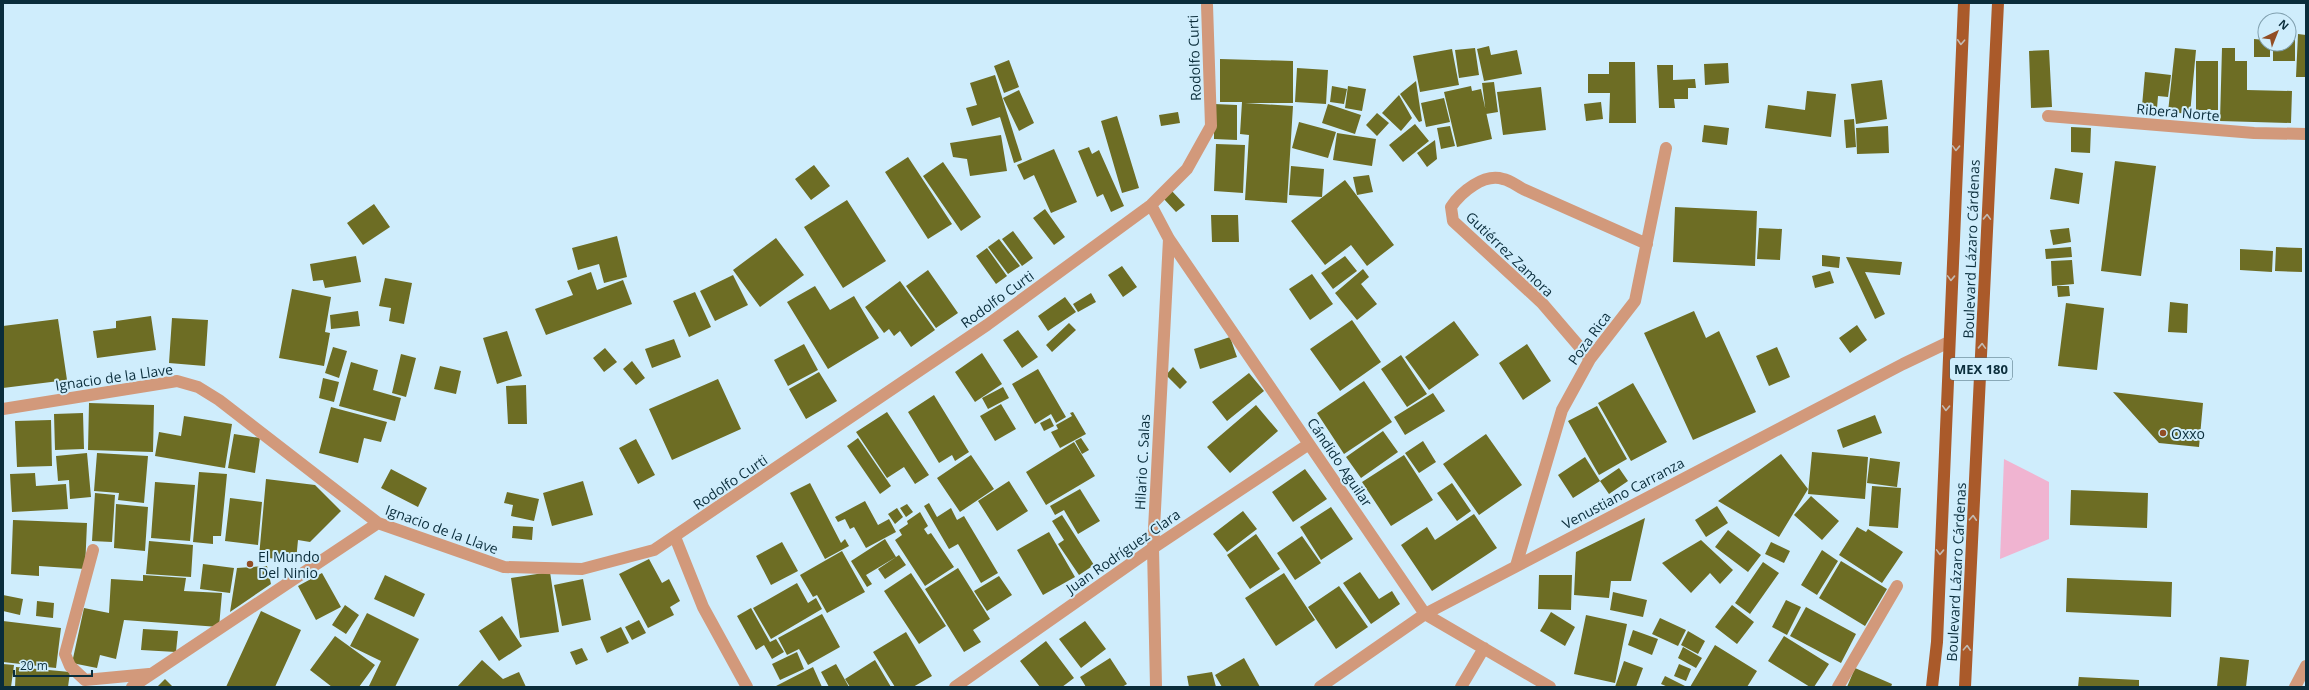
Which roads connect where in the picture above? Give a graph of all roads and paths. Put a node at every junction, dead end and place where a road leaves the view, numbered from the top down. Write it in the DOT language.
graph roads {
  1 [pos="1964,3"];
  2 [pos="1998,3"];
  3 [pos="1207,5"];
  4 [pos="2048,116"];
  5 [pos="2306,134"];
  6 [pos="1666,148"];
  7 [pos="1151,205"];
  8 [pos="1169,239"];
  9 [pos="1647,244"];
  10 [pos="1949,342"];
  11 [pos="1590,359"];
  12 [pos="3,409"];
  13 [pos="1309,444"];
  14 [pos="378,523"];
  15 [pos="675,537"];
  16 [pos="1153,548"];
  17 [pos="93,550"];
  18 [pos="1516,566"];
  19 [pos="1897,586"];
  20 [pos="1425,614"];
  21 [pos="1484,648"];
  22 [pos="2306,666"];
  23 [pos="149,674"];
  24 [pos="132,687"];
  25 [pos="747,687"];
  26 [pos="955,687"];
  27 [pos="1156,687"];
  28 [pos="1320,687"];
  29 [pos="1461,687"];
  30 [pos="1550,687"];
  31 [pos="1838,687"];
  32 [pos="1932,687"];
  33 [pos="1965,687"];
  34 [pos="2295,687"];
  1 -- 10 [label="main road, Boulevard Lázaro Cárdenas / MEX 180, one-way"];
  33 -- 2 [label="main road, Boulevard Lázaro Cárdenas / MEX 180, one-way"];
  3 -- 7 [label="street, Rodolfo Curti"];
  4 -- 5 [label="street, Ribera Norte"];
  6 -- 9 [label="street, Poza Rica"];
  7 -- 8 [label="street, Cándido Aguilar"];
  7 -- 15 [label="street, Rodolfo Curti"];
  8 -- 13 [label="street, Cándido Aguilar"];
  8 -- 16 [label="street, Hilario C. Salas"];
  9 -- 11 [label="street, Poza Rica"];
  9 -- 11 [label="street, Gutiérrez Zamora"];
  10 -- 18 [label="street, Venustiano Carranza"];
  10 -- 32 [label="main road, Boulevard Lázaro Cárdenas / MEX 180, one-way"];
  11 -- 18 [label="street, Poza Rica"];
  12 -- 14 [label="street, Ignacio de la Llave"];
  13 -- 16 [label="street, Juan Rodríguez Clara"];
  13 -- 20 [label="street, Cándido Aguilar"];
  14 -- 15 [label="street, Ignacio de la Llave"];
  14 -- 23 [label="street"];
  15 -- 25 [label="street"];
  16 -- 26 [label="street, Juan Rodríguez Clara"];
  16 -- 27 [label="street, Hilario C. Salas"];
  17 -- 23 [label="street"];
  18 -- 20 [label="street, Venustiano Carranza"];
  19 -- 31 [label="street"];
  20 -- 21 [label="street, Cándido Aguilar"];
  20 -- 28 [label="street, Venustiano Carranza"];
  21 -- 29 [label="street"];
  21 -- 30 [label="street, Cándido Aguilar"];
  22 -- 34 [label="street"];
  23 -- 24 [label="street"];
}
